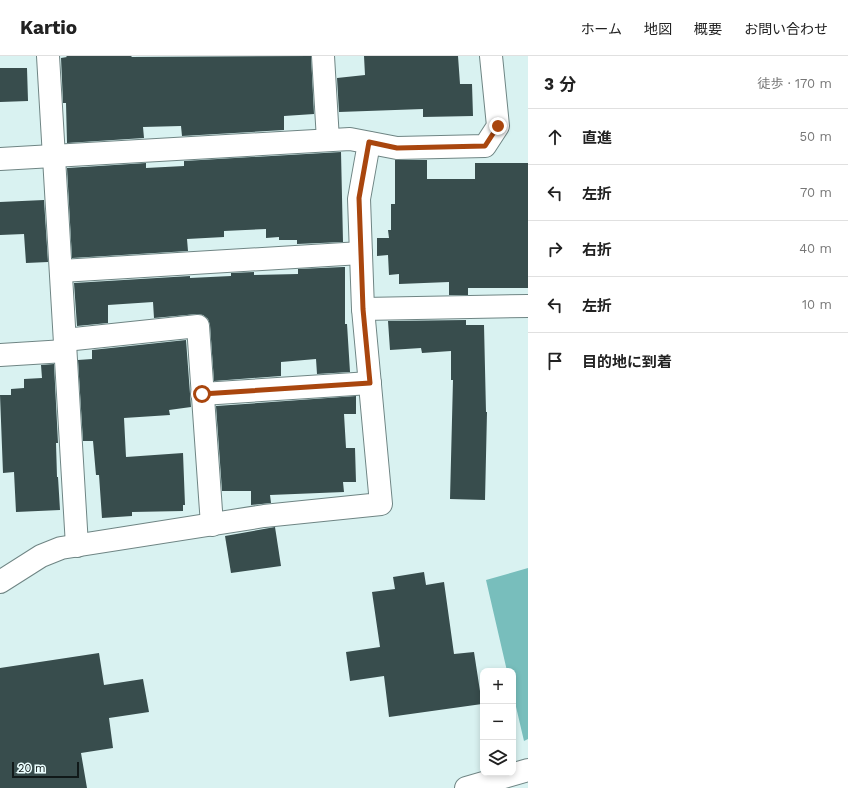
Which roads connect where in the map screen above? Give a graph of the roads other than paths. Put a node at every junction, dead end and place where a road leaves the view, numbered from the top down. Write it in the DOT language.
graph roads {
  1 [pos="48,56"];
  2 [pos="323,56"];
  3 [pos="491,56"];
  4 [pos="328,140"];
  5 [pos="369,142"];
  6 [pos="54,156"];
  7 [pos="0,159"];
  8 [pos="361,254"];
  9 [pos="61,270"];
  10 [pos="528,306"];
  11 [pos="363,309"];
  12 [pos="65,345"];
  13 [pos="0,355"];
  14 [pos="370,383"];
  15 [pos="202,394"];
  16 [pos="212,525"];
  17 [pos="77,546"];
  18 [pos="0,582"];
  19 [pos="528,770"];
  20 [pos="466,788"];
  1 -- 6 [label="street"];
  2 -- 4 [label="street"];
  3 -- 5 [label="street"];
  4 -- 5 [label="street"];
  4 -- 6 [label="street"];
  5 -- 8 [label="street"];
  6 -- 7 [label="street"];
  6 -- 9 [label="street"];
  8 -- 9 [label="street"];
  8 -- 11 [label="street"];
  9 -- 12 [label="street"];
  10 -- 11 [label="street"];
  11 -- 14 [label="street"];
  12 -- 13 [label="street"];
  12 -- 15 [label="street"];
  12 -- 17 [label="street"];
  14 -- 15 [label="street"];
  14 -- 16 [label="street"];
  15 -- 16 [label="street"];
  16 -- 17 [label="street"];
  17 -- 18 [label="street"];
  19 -- 20 [label="street"];
}
